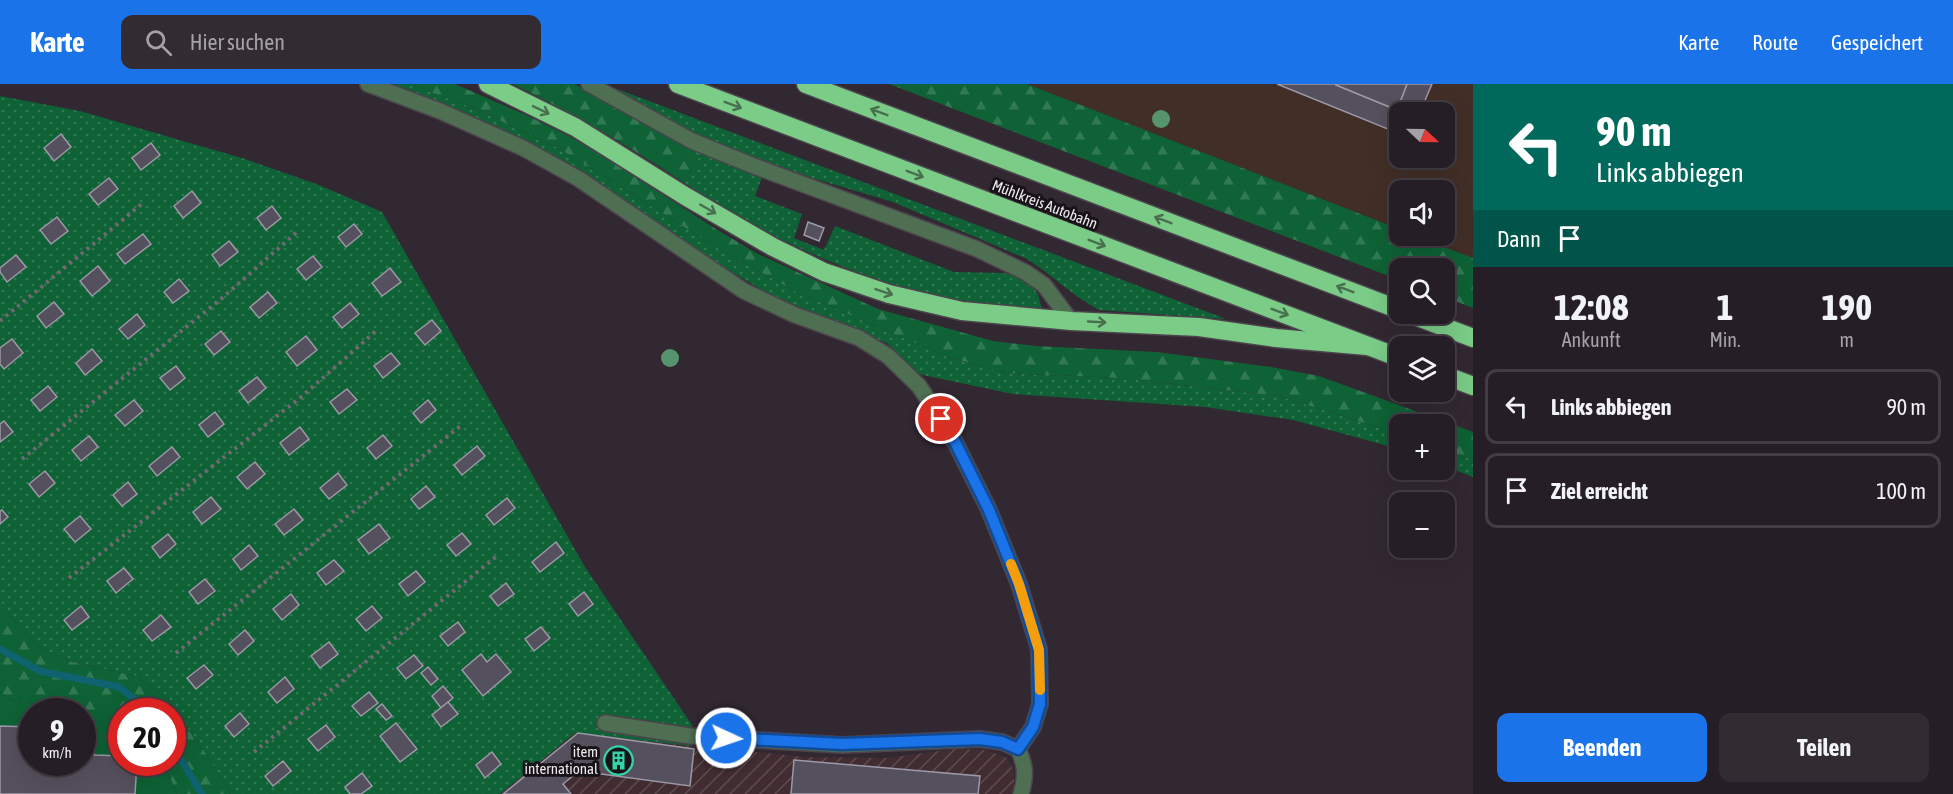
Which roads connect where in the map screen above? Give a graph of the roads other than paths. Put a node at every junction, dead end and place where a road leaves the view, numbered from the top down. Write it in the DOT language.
graph roads {
  1 [pos="368,84"];
  2 [pos="488,84"];
  3 [pos="589,84"];
  4 [pos="678,84"];
  5 [pos="806,84"];
  6 [pos="1389,306"];
  7 [pos="1071,321"];
  8 [pos="1436,324"];
  9 [pos="1473,338"];
  10 [pos="1367,346"];
  11 [pos="1389,354"];
  12 [pos="1455,379"];
  13 [pos="1473,386"];
  14 [pos="605,723"];
  15 [pos="1018,749"];
  16 [pos="1021,794"];
  1 -- 15 [label="street"];
  2 -- 7 [label="highway, one-way"];
  3 -- 7 [label="street"];
  4 -- 10 [label="highway, Mühlkreis Autobahn, one-way"];
  6 -- 5 [label="highway, Mühlkreis Autobahn, one-way"];
  7 -- 10 [label="highway, one-way"];
  8 -- 9 [label="highway"];
  10 -- 11 [label="highway, Mühlkreis Autobahn"];
  12 -- 13 [label="highway"];
  14 -- 15 [label="street"];
  15 -- 16 [label="street"];
}
